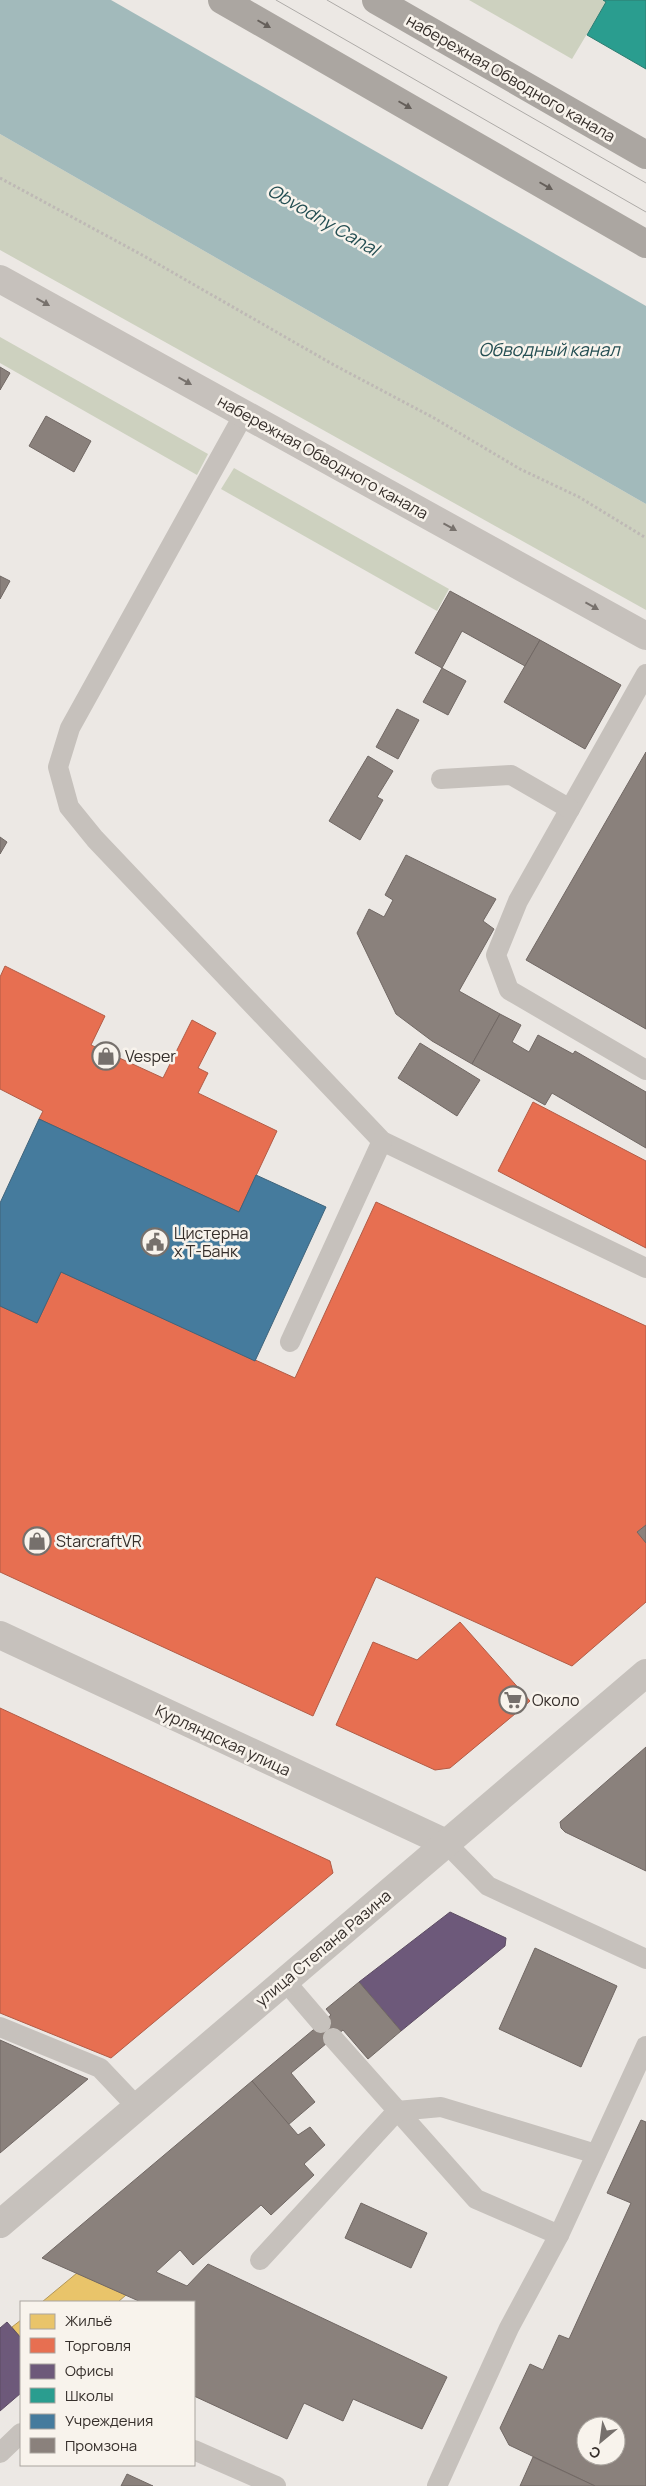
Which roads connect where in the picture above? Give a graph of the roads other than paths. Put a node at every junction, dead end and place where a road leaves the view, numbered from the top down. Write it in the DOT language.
graph roads {
  1 [pos="222,0"];
  2 [pos="376,0"];
  3 [pos="646,155"];
  4 [pos="646,244"];
  5 [pos="0,279"];
  6 [pos="244,414"];
  7 [pos="646,636"];
  8 [pos="646,674"];
  9 [pos="441,779"];
  10 [pos="570,809"];
  11 [pos="646,1070"];
  12 [pos="382,1140"];
  13 [pos="646,1268"];
  14 [pos="290,1342"];
  15 [pos="0,1636"];
  16 [pos="646,1673"];
  17 [pos="446,1844"];
  18 [pos="646,1959"];
  19 [pos="285,1980"];
  20 [pos="0,2027"];
  21 [pos="646,2046"];
  22 [pos="137,2107"];
  23 [pos="397,2111"];
  24 [pos="596,2154"];
  25 [pos="0,2224"];
  26 [pos="559,2235"];
  27 [pos="260,2260"];
  28 [pos="20,2434"];
  29 [pos="195,2450"];
  30 [pos="0,2453"];
  31 [pos="276,2486"];
  32 [pos="436,2486"];
  1 -- 4 [label="main road, one-way"];
  2 -- 3 [label="main road, набережная Обводного канала"];
  5 -- 6 [label="street, набережная Обводного канала, one-way"];
  6 -- 7 [label="street, набережная Обводного канала, one-way"];
  6 -- 12 [label="lane"];
  8 -- 10 [label="lane"];
  9 -- 10 [label="lane"];
  10 -- 11 [label="lane"];
  12 -- 13 [label="lane"];
  12 -- 14 [label="lane"];
  15 -- 17 [label="street, Курляндская улица"];
  16 -- 17 [label="street, улица Степана Разина"];
  17 -- 18 [label="lane"];
  17 -- 19 [label="street, улица Степана Разина"];
  19 -- 22 [label="street, улица Степана Разина"];
  19 -- 23 [label="lane"];
  20 -- 22 [label="lane"];
  21 -- 24 [label="lane"];
  22 -- 25 [label="street, улица Степана Разина"];
  23 -- 24 [label="lane"];
  23 -- 26 [label="lane"];
  23 -- 27 [label="lane"];
  24 -- 26 [label="lane"];
  26 -- 32 [label="lane"];
  28 -- 30 [label="lane"];
  29 -- 31 [label="lane"];
}
